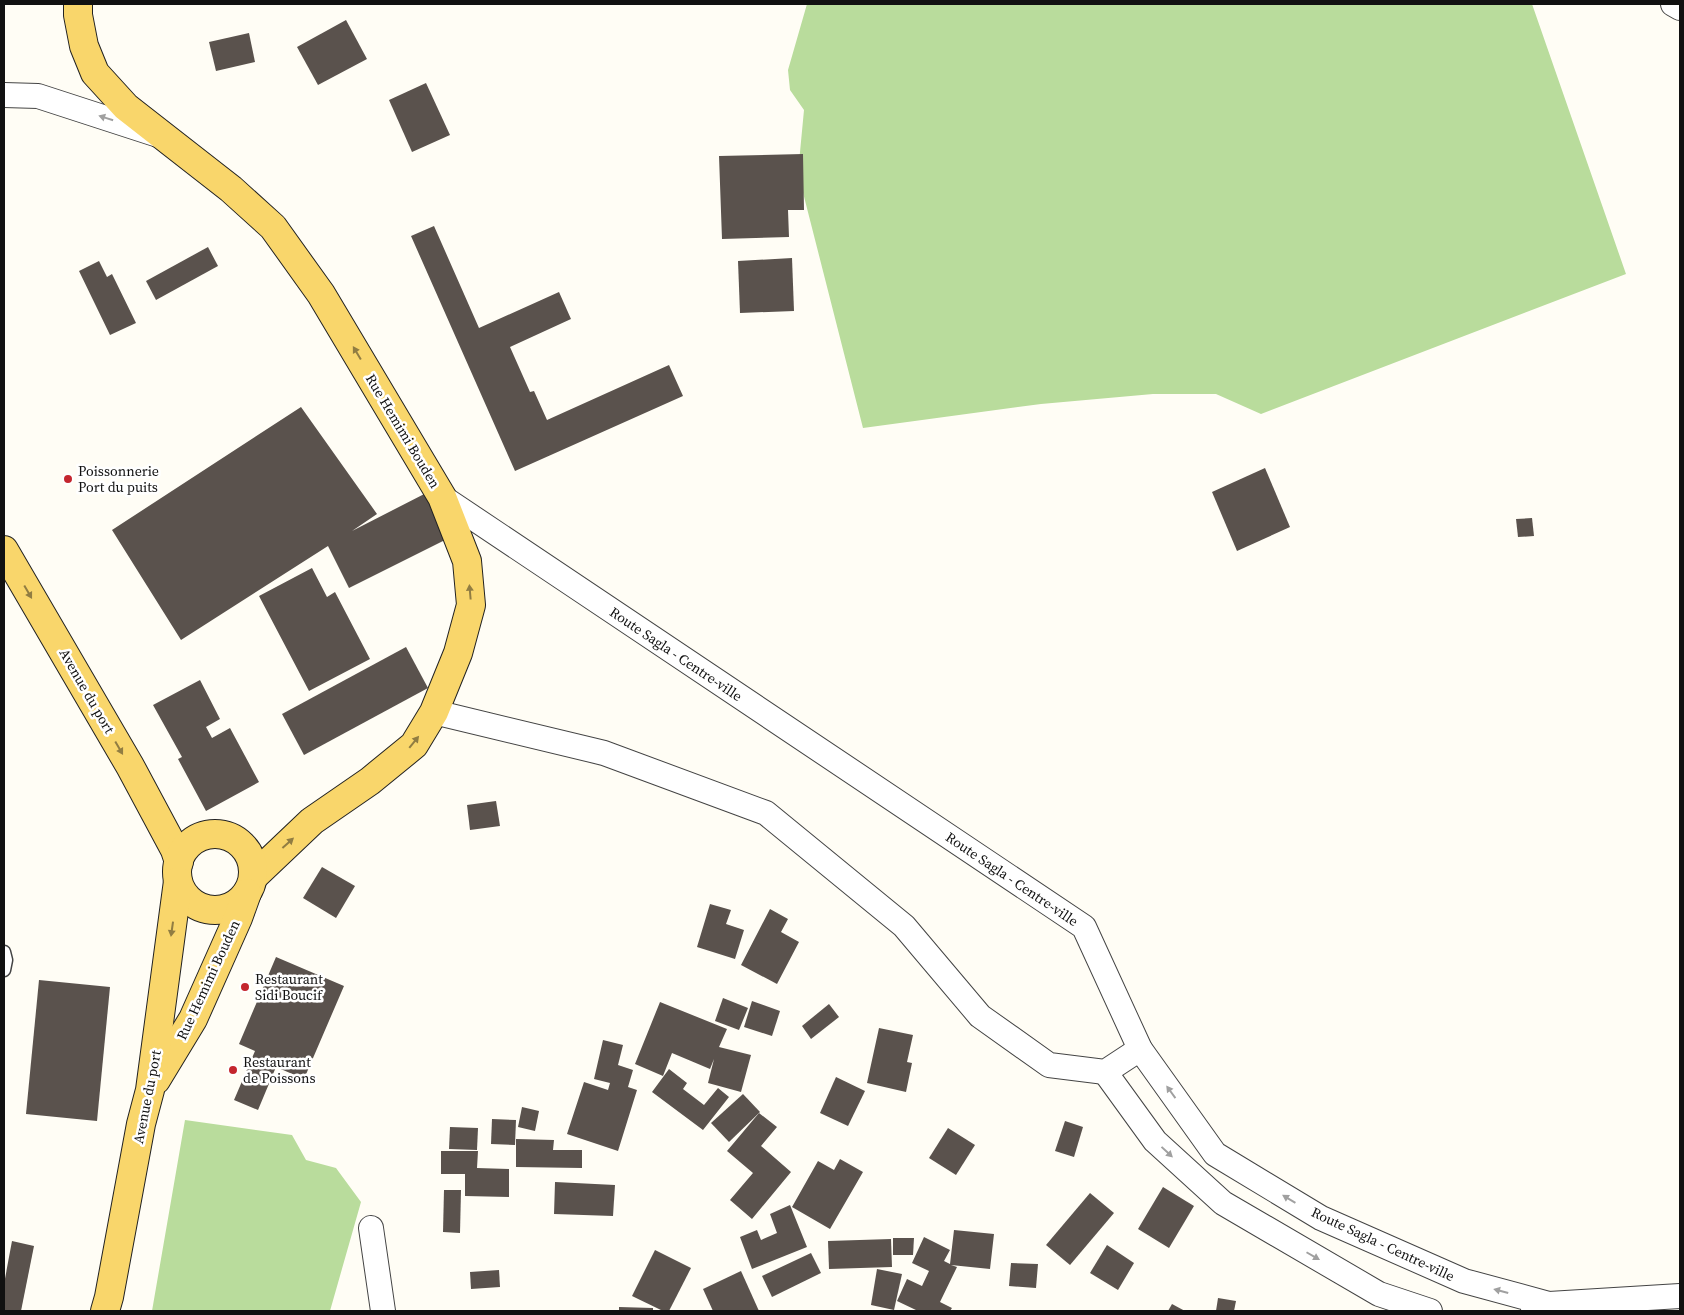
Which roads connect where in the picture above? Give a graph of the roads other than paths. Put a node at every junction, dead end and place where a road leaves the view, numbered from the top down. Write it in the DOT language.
graph roads {
  1 [pos="78,4"];
  2 [pos="1673,4"];
  3 [pos="1680,8"];
  4 [pos="4,95"];
  5 [pos="169,139"];
  6 [pos="442,497"];
  7 [pos="4,550"];
  8 [pos="434,712"];
  9 [pos="178,871"];
  10 [pos="250,885"];
  11 [pos="4,952"];
  12 [pos="4,970"];
  13 [pos="1140,1049"];
  14 [pos="1105,1072"];
  15 [pos="150,1090"];
  16 [pos="371,1228"];
  17 [pos="1680,1296"];
  18 [pos="1548,1304"];
  19 [pos="105,1311"];
  20 [pos="383,1311"];
  21 [pos="1430,1311"];
  22 [pos="1521,1311"];
  1 -- 5 [label="main road, Rue Hemimi Bouden"];
  2 -- 3 [label="street"];
  5 -- 4 [label="street, one-way"];
  6 -- 5 [label="main road, Rue Hemimi Bouden, one-way"];
  8 -- 6 [label="main road, Rue Hemimi Bouden, one-way"];
  6 -- 13 [label="street, Route Sagla - Centre-ville"];
  7 -- 9 [label="main road, Avenue du port, one-way"];
  10 -- 8 [label="main road, Rue Hemimi Bouden, one-way"];
  8 -- 14 [label="street"];
  9 -- 10 [label="main road"];
  9 -- 10 [label="main road"];
  9 -- 15 [label="main road, Avenue du port, one-way"];
  10 -- 15 [label="main road, Rue Hemimi Bouden"];
  11 -- 12 [label="lane"];
  13 -- 14 [label="street"];
  18 -- 13 [label="street, Route Sagla - Centre-ville, one-way"];
  14 -- 21 [label="street, one-way"];
  15 -- 19 [label="main road, Avenue du port"];
  16 -- 20 [label="street"];
  17 -- 18 [label="street, Route Sagla - Centre-ville"];
  18 -- 22 [label="street, Route Sagla - Centre-ville"];
}
